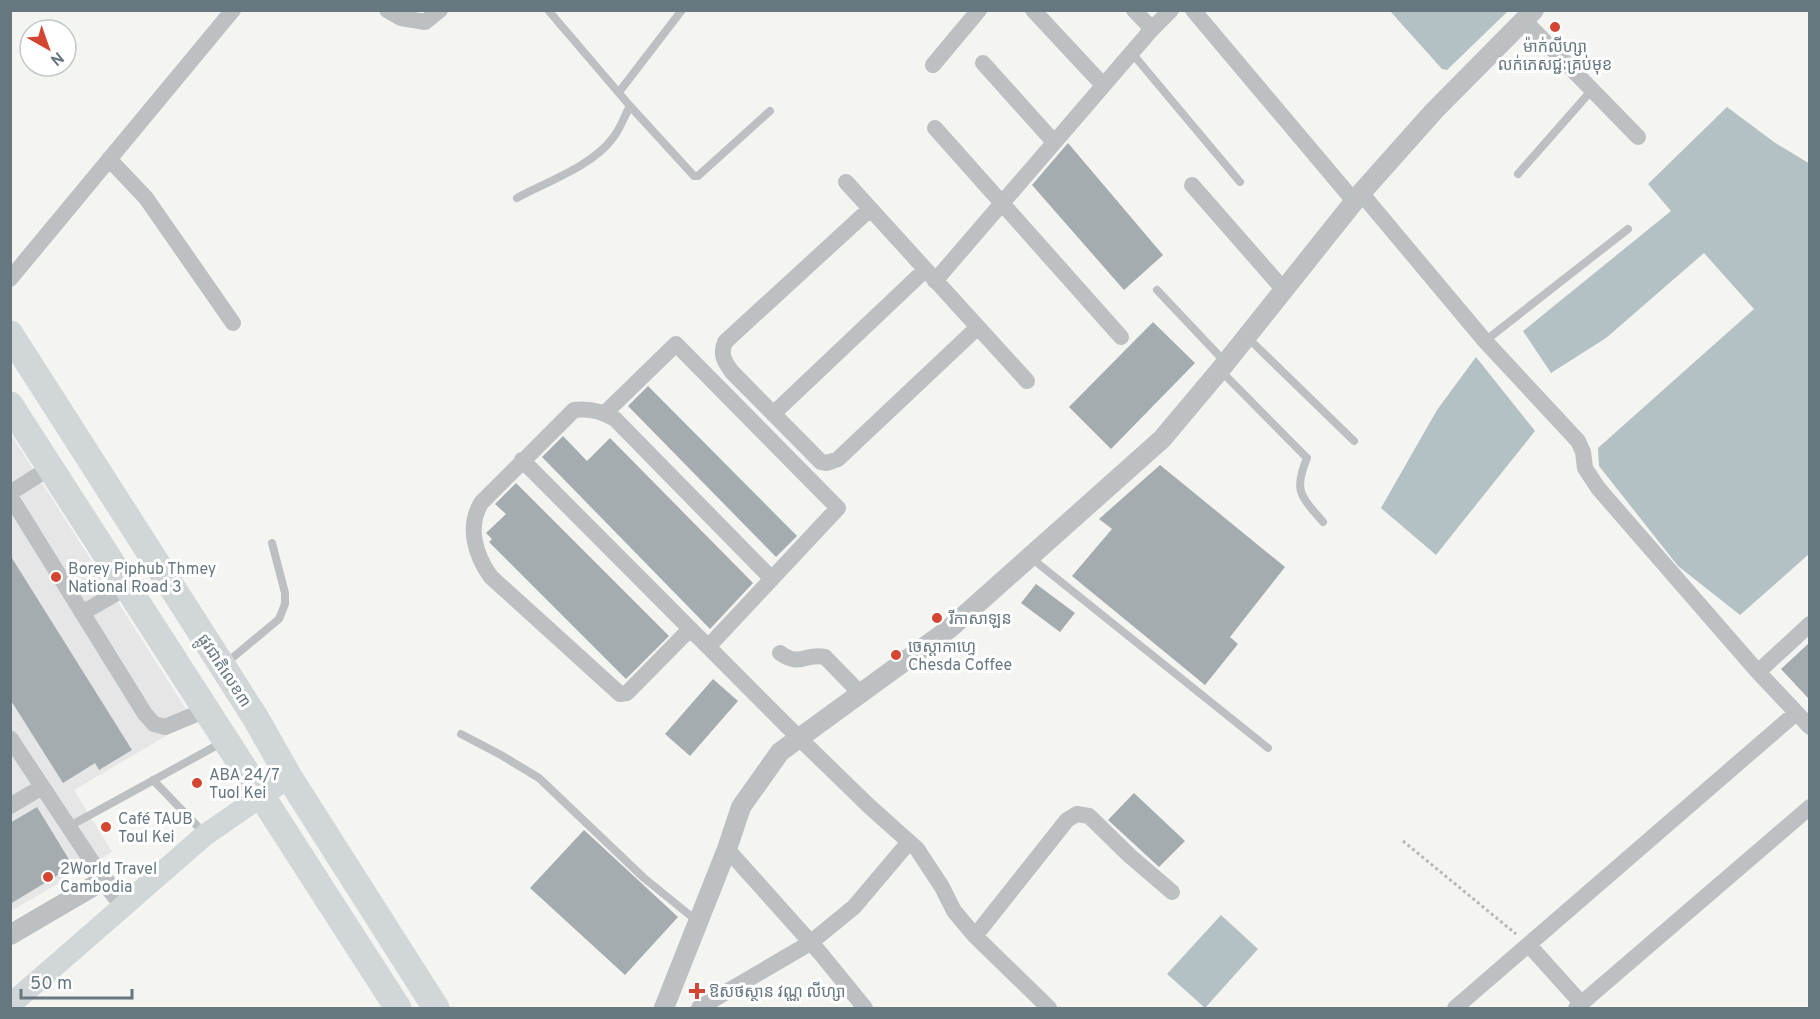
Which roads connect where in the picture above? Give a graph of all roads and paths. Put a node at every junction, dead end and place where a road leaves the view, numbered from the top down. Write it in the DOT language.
graph roads {
  1 [pos="233,10"];
  2 [pos="387,10"];
  3 [pos="440,10"];
  4 [pos="548,10"];
  5 [pos="682,10"];
  6 [pos="979,10"];
  7 [pos="1033,10"];
  8 [pos="1134,10"];
  9 [pos="1172,10"];
  10 [pos="1192,10"];
  11 [pos="1527,15"];
  12 [pos="1152,29"];
  13 [pos="1131,52"];
  14 [pos="983,63"];
  15 [pos="933,65"];
  16 [pos="1103,85"];
  17 [pos="1591,91"];
  18 [pos="619,92"];
  19 [pos="630,106"];
  20 [pos="770,111"];
  21 [pos="935,128"];
  22 [pos="1638,137"];
  23 [pos="1054,142"];
  24 [pos="109,159"];
  25 [pos="1518,174"];
  26 [pos="846,182"];
  27 [pos="1240,182"];
  28 [pos="1192,185"];
  29 [pos="1357,197"];
  30 [pos="517,198"];
  31 [pos="1002,203"];
  32 [pos="870,209"];
  33 [pos="1628,229"];
  34 [pos="930,276"];
  35 [pos="10,279"];
  36 [pos="1157,290"];
  37 [pos="1284,290"];
  38 [pos="233,323"];
  39 [pos="978,327"];
  40 [pos="10,334"];
  41 [pos="1246,336"];
  42 [pos="1121,338"];
  43 [pos="1485,341"];
  44 [pos="1223,366"];
  45 [pos="1027,381"];
  46 [pos="10,405"];
  47 [pos="604,413"];
  48 [pos="773,414"];
  49 [pos="1354,441"];
  50 [pos="522,460"];
  51 [pos="51,467"];
  52 [pos="10,494"];
  53 [pos="1323,522"];
  54 [pos="272,543"];
  55 [pos="1029,556"];
  56 [pos="772,579"];
  57 [pos="127,586"];
  58 [pos="82,613"];
  59 [pos="1809,624"];
  60 [pos="690,629"];
  61 [pos="708,647"];
  62 [pos="780,653"];
  63 [pos="223,666"];
  64 [pos="1758,672"];
  65 [pos="861,694"];
  66 [pos="206,710"];
  67 [pos="1805,720"];
  68 [pos="461,734"];
  69 [pos="10,738"];
  70 [pos="799,738"];
  71 [pos="226,741"];
  72 [pos="1268,748"];
  73 [pos="289,777"];
  74 [pos="153,780"];
  75 [pos="42,788"];
  76 [pos="260,795"];
  77 [pos="10,806"];
  78 [pos="1809,807"];
  79 [pos="69,827"];
  80 [pos="205,834"];
  81 [pos="1402,841"];
  82 [pos="909,842"];
  83 [pos="727,849"];
  84 [pos="104,880"];
  85 [pos="1172,892"];
  86 [pos="124,905"];
  87 [pos="698,921"];
  88 [pos="10,935"];
  89 [pos="975,936"];
  90 [pos="810,943"];
  91 [pos="1529,945"];
  92 [pos="10,1005"];
  93 [pos="1579,1006"];
  94 [pos="398,1008"];
  95 [pos="436,1008"];
  96 [pos="664,1008"];
  97 [pos="699,1008"];
  98 [pos="866,1008"];
  99 [pos="1049,1008"];
  100 [pos="1455,1008"];
  1 -- 24 [label="street"];
  2 -- 3 [label="street"];
  4 -- 18 [label="lane"];
  5 -- 18 [label="lane"];
  6 -- 15 [label="street"];
  7 -- 16 [label="street"];
  8 -- 12 [label="street"];
  9 -- 12 [label="street"];
  10 -- 29 [label="street"];
  11 -- 17 [label="street"];
  11 -- 29 [label="street"];
  12 -- 13 [label="street"];
  13 -- 16 [label="street"];
  13 -- 27 [label="lane"];
  14 -- 23 [label="street"];
  16 -- 23 [label="street"];
  17 -- 22 [label="street"];
  17 -- 25 [label="lane"];
  18 -- 19 [label="lane"];
  19 -- 20 [label="lane"];
  19 -- 30 [label="lane"];
  21 -- 31 [label="street"];
  23 -- 31 [label="street"];
  24 -- 35 [label="street"];
  24 -- 38 [label="street"];
  26 -- 32 [label="street"];
  28 -- 37 [label="street"];
  29 -- 37 [label="street"];
  29 -- 43 [label="street"];
  31 -- 34 [label="street"];
  31 -- 42 [label="street"];
  32 -- 34 [label="street"];
  32 -- 48 [label="street"];
  33 -- 43 [label="lane"];
  34 -- 39 [label="street"];
  34 -- 48 [label="street"];
  36 -- 44 [label="lane"];
  37 -- 41 [label="street"];
  39 -- 45 [label="street"];
  39 -- 48 [label="street"];
  40 -- 63 [label="highway, ផ្លូវជាតិលេខ៣"];
  41 -- 44 [label="street"];
  41 -- 49 [label="lane"];
  43 -- 64 [label="street"];
  44 -- 53 [label="lane"];
  44 -- 55 [label="street"];
  46 -- 51 [label="highway"];
  47 -- 50 [label="street"];
  47 -- 56 [label="street"];
  47 -- 56 [label="street"];
  50 -- 60 [label="street"];
  50 -- 60 [label="street"];
  51 -- 52 [label="street"];
  51 -- 57 [label="highway"];
  52 -- 58 [label="street"];
  54 -- 63 [label="lane"];
  55 -- 65 [label="street"];
  55 -- 72 [label="lane"];
  56 -- 61 [label="street"];
  57 -- 58 [label="street"];
  57 -- 66 [label="highway"];
  58 -- 66 [label="street"];
  59 -- 64 [label="street"];
  60 -- 61 [label="street"];
  61 -- 70 [label="street"];
  62 -- 65 [label="street"];
  63 -- 73 [label="highway, ផ្លូវជាតិលេខ៣"];
  64 -- 67 [label="street"];
  65 -- 70 [label="street"];
  66 -- 71 [label="highway"];
  67 -- 91 [label="street"];
  68 -- 87 [label="lane"];
  69 -- 75 [label="street"];
  70 -- 82 [label="street"];
  70 -- 83 [label="street"];
  71 -- 74 [label="lane"];
  71 -- 76 [label="highway"];
  73 -- 76 [label="main road"];
  73 -- 95 [label="highway, ផ្លូវជាតិលេខ៣"];
  74 -- 79 [label="lane"];
  74 -- 80 [label="lane"];
  75 -- 77 [label="street"];
  75 -- 79 [label="street"];
  76 -- 80 [label="main road"];
  76 -- 94 [label="highway"];
  78 -- 93 [label="street"];
  79 -- 84 [label="street"];
  80 -- 86 [label="main road"];
  81 -- 91 [label="path"];
  82 -- 89 [label="street"];
  82 -- 90 [label="street"];
  83 -- 87 [label="street"];
  83 -- 90 [label="street"];
  84 -- 86 [label="street"];
  84 -- 88 [label="street"];
  85 -- 89 [label="street"];
  86 -- 92 [label="main road"];
  87 -- 96 [label="street"];
  89 -- 99 [label="street"];
  90 -- 97 [label="street"];
  90 -- 98 [label="street"];
  91 -- 93 [label="street"];
  91 -- 100 [label="street"];
}
